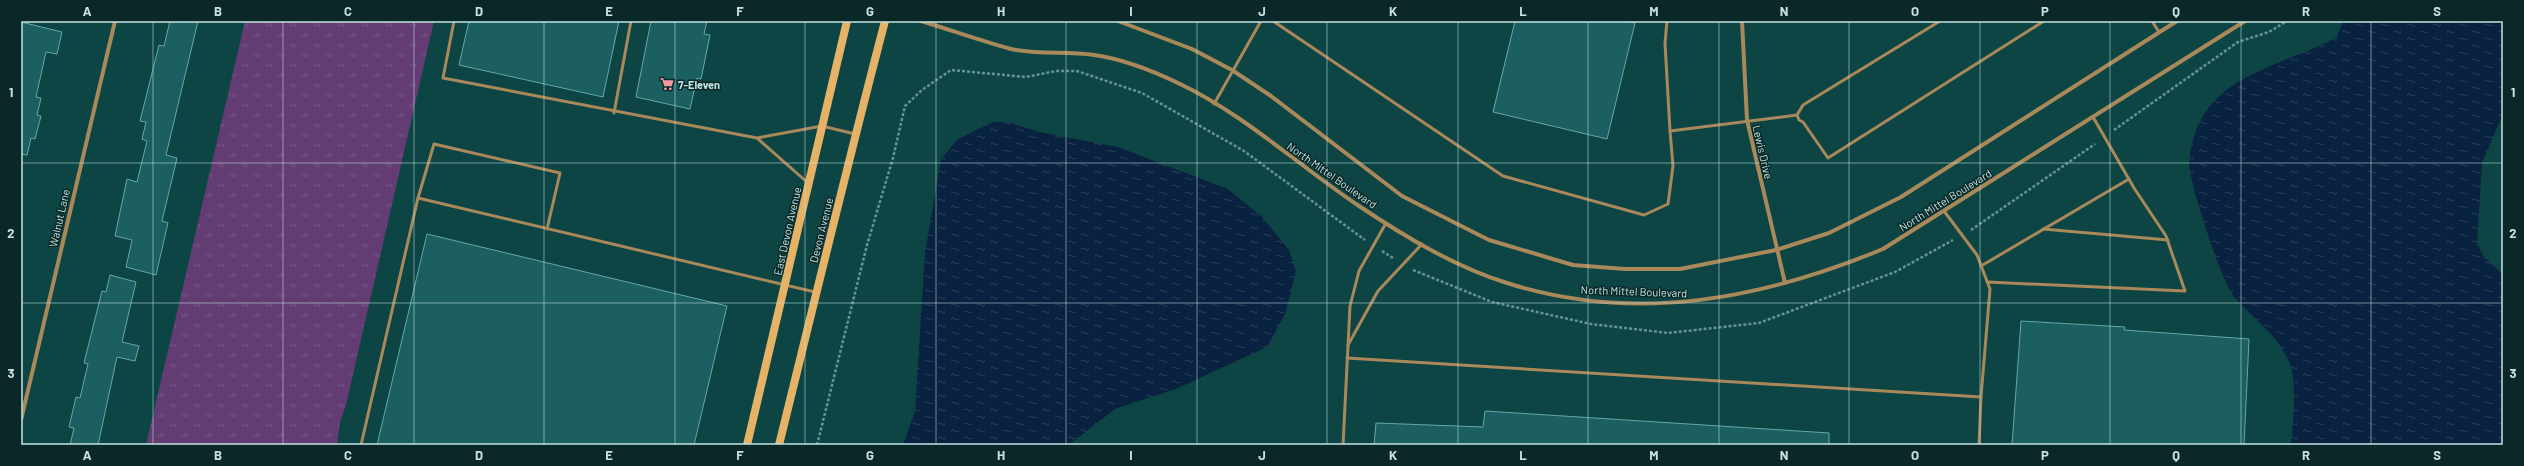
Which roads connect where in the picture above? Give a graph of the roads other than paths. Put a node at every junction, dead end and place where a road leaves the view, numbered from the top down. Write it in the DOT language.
graph roads {
  1 [pos="115,21"];
  2 [pos="454,21"];
  3 [pos="631,21"];
  4 [pos="847,21"];
  5 [pos="885,21"];
  6 [pos="921,21"];
  7 [pos="1118,21"];
  8 [pos="1261,21"];
  9 [pos="1273,21"];
  10 [pos="1667,21"];
  11 [pos="1742,21"];
  12 [pos="1940,21"];
  13 [pos="2044,21"];
  14 [pos="2152,21"];
  15 [pos="2177,21"];
  16 [pos="2245,21"];
  17 [pos="2159,32"];
  18 [pos="1232,70"];
  19 [pos="1214,104"];
  20 [pos="614,112"];
  21 [pos="1797,115"];
  22 [pos="2093,117"];
  23 [pos="1747,120"];
  24 [pos="822,126"];
  25 [pos="1670,131"];
  26 [pos="855,134"];
  27 [pos="757,138"];
  28 [pos="2129,179"];
  29 [pos="809,184"];
  30 [pos="418,198"];
  31 [pos="1944,211"];
  32 [pos="1386,222"];
  33 [pos="547,229"];
  34 [pos="2043,230"];
  35 [pos="2168,240"];
  36 [pos="1422,244"];
  37 [pos="1776,250"];
  38 [pos="1981,266"];
  39 [pos="1987,282"];
  40 [pos="1785,283"];
  41 [pos="785,286"];
  42 [pos="817,292"];
  43 [pos="1348,347"];
  44 [pos="1347,358"];
  45 [pos="1981,397"];
  46 [pos="21,420"];
  47 [pos="361,445"];
  48 [pos="747,445"];
  49 [pos="779,445"];
  50 [pos="1343,445"];
  51 [pos="1979,445"];
  1 -- 46 [label="street, Walnut Lane"];
  2 -- 20 [label="lane"];
  3 -- 20 [label="lane"];
  4 -- 24 [label="main road, East Devon Avenue"];
  5 -- 26 [label="main road, Devon Avenue"];
  6 -- 19 [label="street, North Mittel Boulevard"];
  7 -- 18 [label="street, North Mittel Boulevard"];
  8 -- 18 [label="lane"];
  9 -- 25 [label="lane"];
  10 -- 25 [label="lane"];
  11 -- 23 [label="street, Lewis Drive"];
  12 -- 21 [label="lane"];
  13 -- 21 [label="lane"];
  14 -- 17 [label="lane"];
  15 -- 17 [label="street, North Mittel Boulevard"];
  16 -- 22 [label="street, North Mittel Boulevard"];
  17 -- 37 [label="street, North Mittel Boulevard"];
  18 -- 19 [label="lane"];
  18 -- 37 [label="street, North Mittel Boulevard"];
  19 -- 32 [label="street, North Mittel Boulevard"];
  20 -- 27 [label="lane"];
  21 -- 23 [label="lane"];
  22 -- 28 [label="lane"];
  22 -- 31 [label="street, North Mittel Boulevard"];
  23 -- 25 [label="lane"];
  23 -- 37 [label="street, Lewis Drive"];
  24 -- 26 [label="lane"];
  24 -- 27 [label="lane"];
  24 -- 29 [label="main road, East Devon Avenue"];
  26 -- 42 [label="main road, Devon Avenue"];
  27 -- 29 [label="lane"];
  28 -- 34 [label="lane"];
  28 -- 35 [label="lane"];
  29 -- 41 [label="main road, East Devon Avenue"];
  30 -- 33 [label="lane"];
  30 -- 33 [label="lane"];
  30 -- 47 [label="lane"];
  31 -- 38 [label="lane"];
  31 -- 40 [label="street, North Mittel Boulevard"];
  32 -- 36 [label="street, North Mittel Boulevard"];
  32 -- 43 [label="lane"];
  33 -- 41 [label="lane"];
  34 -- 35 [label="lane"];
  34 -- 38 [label="lane"];
  35 -- 39 [label="lane"];
  36 -- 40 [label="street, North Mittel Boulevard"];
  36 -- 43 [label="lane"];
  37 -- 40 [label="street, Lewis Drive"];
  38 -- 39 [label="lane"];
  39 -- 45 [label="lane"];
  41 -- 42 [label="lane"];
  41 -- 48 [label="main road, East Devon Avenue"];
  42 -- 49 [label="main road, Devon Avenue"];
  43 -- 44 [label="lane"];
  44 -- 45 [label="lane"];
  44 -- 50 [label="lane"];
  45 -- 51 [label="lane"];
}
